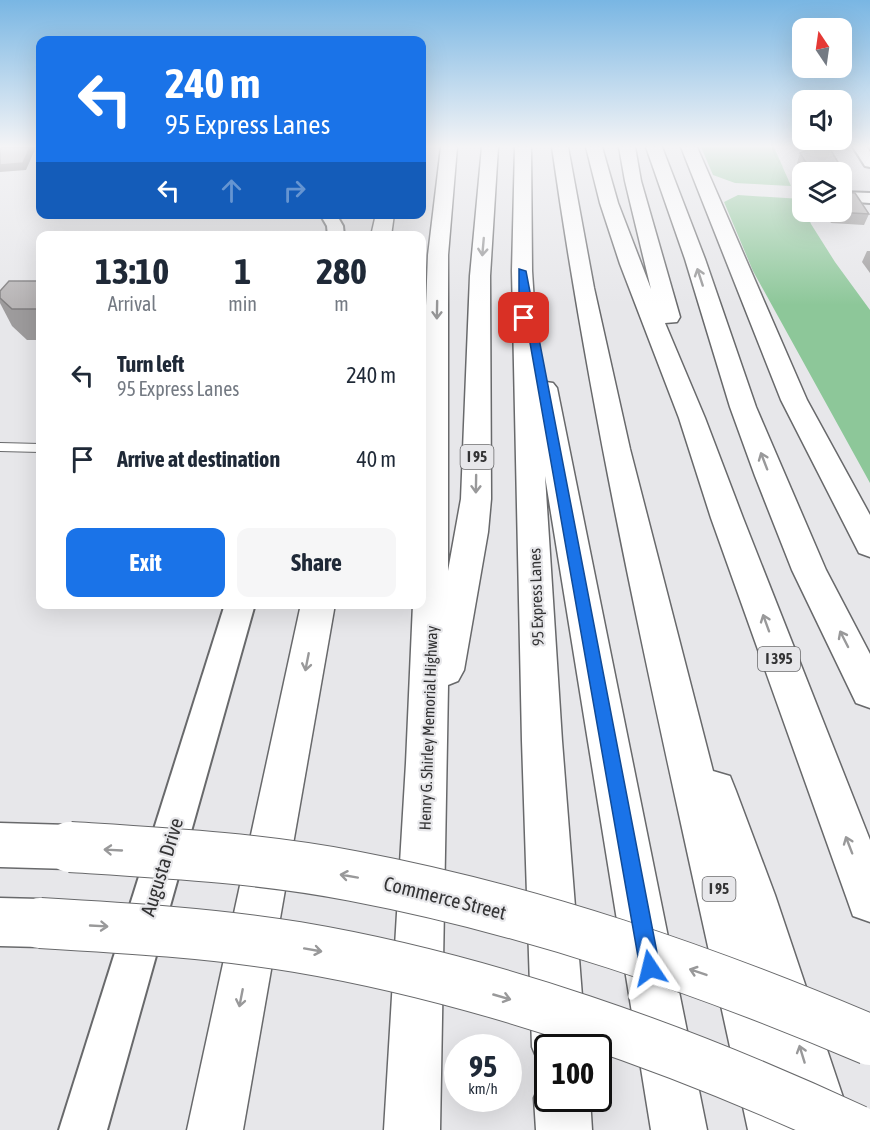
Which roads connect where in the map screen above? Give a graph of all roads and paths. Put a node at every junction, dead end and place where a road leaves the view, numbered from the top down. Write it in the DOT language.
graph roads {
  1 [pos="442,200"];
  2 [pos="486,200"];
  3 [pos="523,200"];
  4 [pos="568,200"];
  5 [pos="608,200"];
  6 [pos="640,200"];
  7 [pos="673,200"];
  8 [pos="711,200"];
  9 [pos="522,271"];
  10 [pos="692,418"];
  11 [pos="0,447"];
  12 [pos="36,448"];
  13 [pos="870,545"];
  14 [pos="239,609"];
  15 [pos="317,609"];
  16 [pos="663,649"];
  17 [pos="870,691"];
  18 [pos="427,763"];
  19 [pos="0,845"];
  20 [pos="870,899"];
  21 [pos="20,923"];
  22 [pos="558,1034"];
  23 [pos="870,1040"];
  24 [pos="563,1112"];
  25 [pos="83,1130"];
  26 [pos="215,1130"];
  27 [pos="412,1130"];
  28 [pos="564,1130"];
  29 [pos="679,1130"];
  30 [pos="776,1130"];
  31 [pos="826,1130"];
  32 [pos="856,1130"];
  1 -- 18 [label="main road, Henry G. Shirley Memorial Highway, one-way"];
  2 -- 18 [label="main road, I 95, one-way"];
  3 -- 9 [label="main road, 95 Express Lanes"];
  4 -- 16 [label="main road, I 95"];
  5 -- 10 [label="main road, I 395"];
  6 -- 10 [label="main road"];
  17 -- 7 [label="main road, one-way"];
  8 -- 13 [label="main road"];
  9 -- 22 [label="main road, 95 Express Lanes"];
  9 -- 29 [label="main road"];
  20 -- 10 [label="main road, I 395, one-way"];
  11 -- 12 [label="lane"];
  14 -- 25 [label="street, Augusta Drive"];
  15 -- 26 [label="main road, one-way"];
  16 -- 30 [label="main road, I 95"];
  31 -- 16 [label="main road, one-way"];
  18 -- 27 [label="main road, Henry G. Shirley Memorial Highway / I 95"];
  23 -- 19 [label="main road, Commerce Street, one-way, bridge"];
  21 -- 32 [label="main road, one-way, bridge"];
  24 -- 28 [label="main road"];
}
